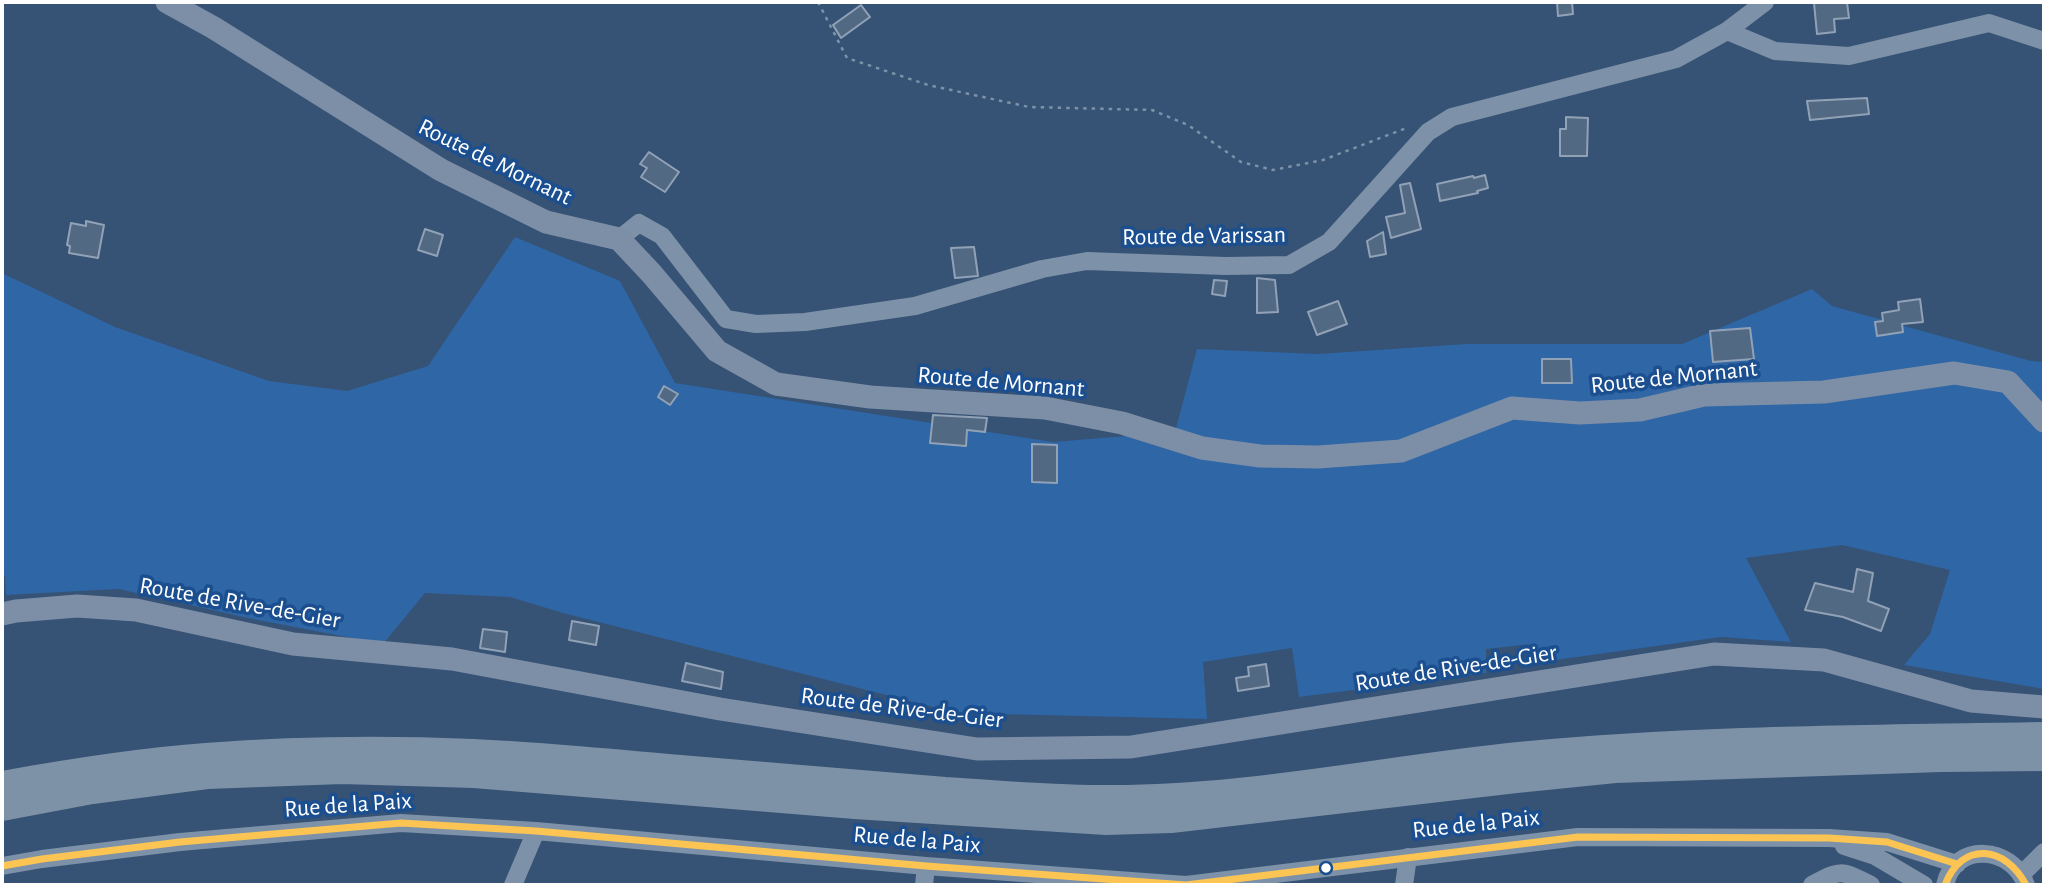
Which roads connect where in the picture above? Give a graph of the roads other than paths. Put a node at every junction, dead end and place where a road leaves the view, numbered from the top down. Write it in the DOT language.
graph roads {
  1 [pos="167,2"];
  2 [pos="1765,2"];
  3 [pos="1727,31"];
  4 [pos="2044,41"];
  5 [pos="619,239"];
  6 [pos="2044,421"];
  7 [pos="2,614"];
  8 [pos="2044,707"];
  9 [pos="2044,736"];
  10 [pos="2044,758"];
  11 [pos="2,784"];
  12 [pos="2,808"];
  13 [pos="536,831"];
  14 [pos="1829,838"];
  15 [pos="2044,852"];
  16 [pos="1408,857"];
  17 [pos="1891,864"];
  18 [pos="1957,864"];
  19 [pos="2,866"];
  20 [pos="926,866"];
  21 [pos="2024,880"];
  22 [pos="513,885"];
  23 [pos="924,885"];
  24 [pos="1404,885"];
  25 [pos="1812,885"];
  26 [pos="1870,885"];
  27 [pos="1924,885"];
  28 [pos="1945,885"];
  1 -- 5 [label="main road, Route de Mornant"];
  2 -- 3 [label="street, Route de Varissan"];
  3 -- 4 [label="street"];
  3 -- 5 [label="street, Route de Varissan"];
  5 -- 6 [label="main road, Route de Mornant"];
  7 -- 8 [label="main road, Route de Rive-de-Gier"];
  9 -- 11 [label="highway"];
  10 -- 12 [label="highway"];
  13 -- 19 [label="street, Rue de la Paix"];
  13 -- 20 [label="street, Rue de la Paix"];
  13 -- 22 [label="street"];
  14 -- 16 [label="street, Rue de la Paix"];
  14 -- 17 [label="street, Rue de la Paix"];
  14 -- 18 [label="street, Rue de la Paix"];
  15 -- 21 [label="street"];
  16 -- 20 [label="street, Rue de la Paix"];
  16 -- 24 [label="street"];
  17 -- 26 [label="street"];
  17 -- 27 [label="street, Rue de la Paix"];
  18 -- 21 [label="street"];
  18 -- 28 [label="street"];
  20 -- 23 [label="street"];
  25 -- 26 [label="street"];
}
